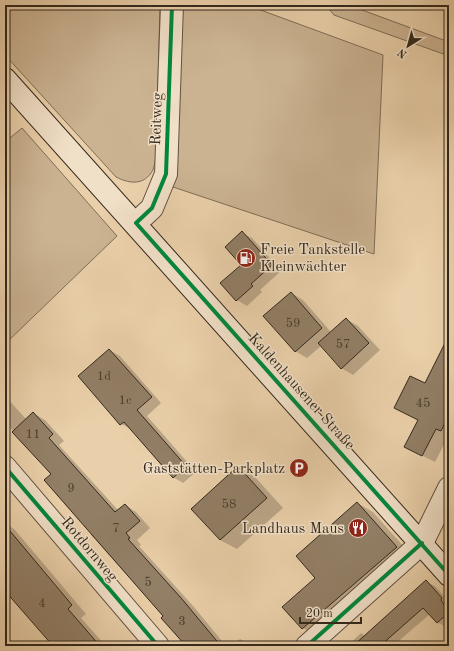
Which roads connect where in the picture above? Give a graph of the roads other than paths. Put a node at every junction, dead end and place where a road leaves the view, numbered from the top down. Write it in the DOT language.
graph roads {
  1 [pos="172,5"];
  2 [pos="5,79"];
  3 [pos="136,224"];
  4 [pos="5,467"];
  5 [pos="449,488"];
  6 [pos="422,543"];
  7 [pos="449,575"];
  8 [pos="158,646"];
  9 [pos="307,646"];
  1 -- 3 [label="street, Reitweg"];
  2 -- 3 [label="street, Kaldenhausener Straße"];
  3 -- 6 [label="street, Kaldenhausener Straße"];
  4 -- 8 [label="street, Rotdornweg"];
  5 -- 6 [label="street"];
  6 -- 7 [label="street, Kaldenhausener Straße"];
  6 -- 9 [label="street"];
}
